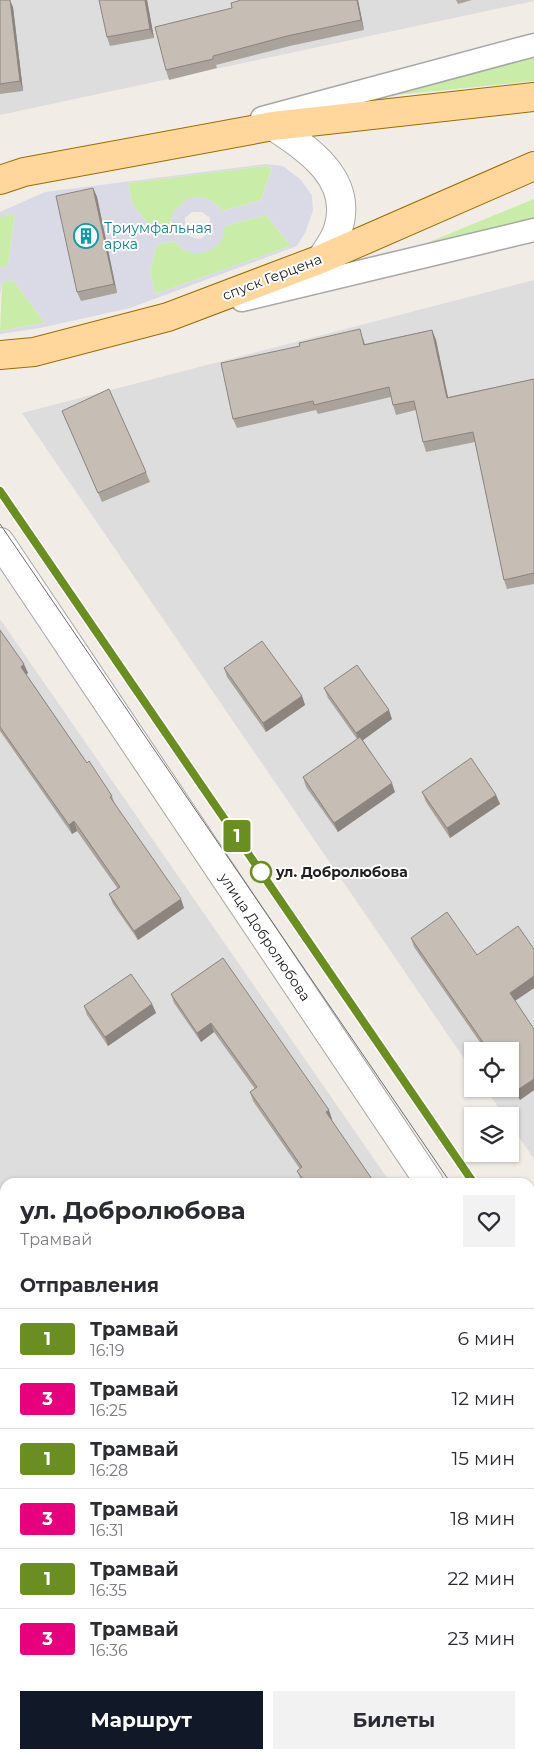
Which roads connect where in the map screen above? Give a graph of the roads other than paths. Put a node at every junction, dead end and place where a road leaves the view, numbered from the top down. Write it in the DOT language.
graph roads {
  1 [pos="534,45"];
  2 [pos="534,96"];
  3 [pos="273,126"];
  4 [pos="145,150"];
  5 [pos="534,166"];
  6 [pos="0,180"];
  7 [pos="534,230"];
  8 [pos="321,259"];
  9 [pos="168,317"];
  10 [pos="0,355"];
  11 [pos="0,542"];
  12 [pos="426,1178"];
  1 -- 4 [label="lane"];
  2 -- 3 [label="main road"];
  3 -- 4 [label="main road"];
  3 -- 8 [label="street"];
  4 -- 6 [label="main road"];
  5 -- 8 [label="main road, спуск Герцена"];
  7 -- 9 [label="lane"];
  8 -- 9 [label="main road, спуск Герцена"];
  9 -- 10 [label="main road, спуск Герцена"];
  11 -- 12 [label="street, улица Добролюбова"];
}
